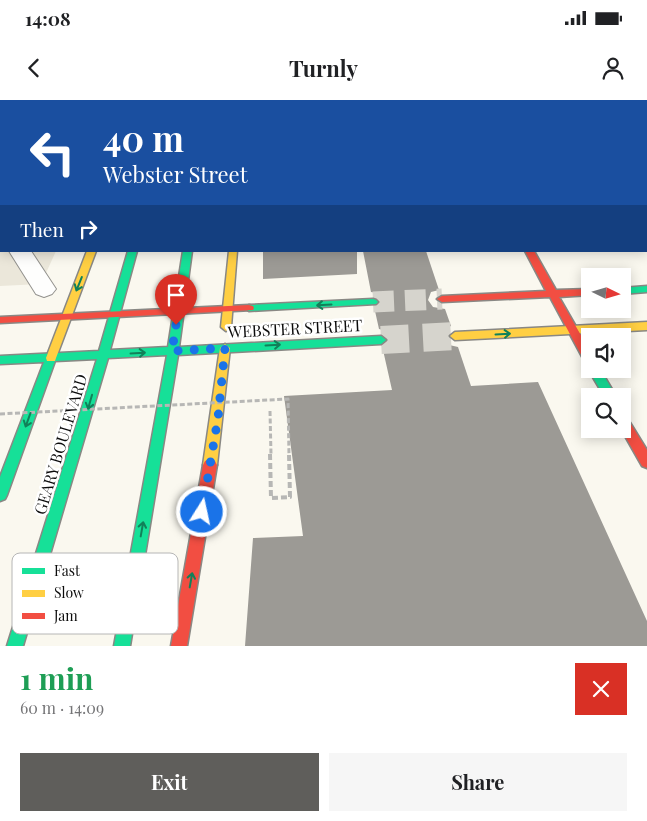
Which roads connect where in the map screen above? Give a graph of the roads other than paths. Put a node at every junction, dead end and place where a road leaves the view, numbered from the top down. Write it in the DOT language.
graph roads {
  1 [pos="21,252"];
  2 [pos="92,252"];
  3 [pos="133,252"];
  4 [pos="188,252"];
  5 [pos="232,252"];
  6 [pos="530,252"];
  7 [pos="44,289"];
  8 [pos="647,289"];
  9 [pos="631,290"];
  10 [pos="581,292"];
  11 [pos="553,294"];
  12 [pos="442,299"];
  13 [pos="373,302"];
  14 [pos="228,309"];
  15 [pos="178,312"];
  16 [pos="115,314"];
  17 [pos="67,317"];
  18 [pos="0,320"];
  19 [pos="647,326"];
  20 [pos="573,330"];
  21 [pos="455,336"];
  22 [pos="381,340"];
  23 [pos="581,345"];
  24 [pos="225,348"];
  25 [pos="172,351"];
  26 [pos="104,355"];
  27 [pos="51,358"];
  28 [pos="0,360"];
  29 [pos="631,434"];
  30 [pos="647,462"];
  31 [pos="0,495"];
  32 [pos="43,553"];
  33 [pos="138,553"];
  34 [pos="19,634"];
  35 [pos="15,646"];
  36 [pos="179,646"];
  1 -- 7 [label="street"];
  2 -- 17 [label="main road, one-way"];
  3 -- 16 [label="main road, GEARY BOULEVARD"];
  4 -- 15 [label="main road"];
  5 -- 14 [label="main road"];
  6 -- 11 [label="main road"];
  8 -- 9 [label="main road"];
  10 -- 11 [label="main road"];
  11 -- 12 [label="main road"];
  11 -- 20 [label="main road"];
  13 -- 14 [label="main road, WEBSTER STREET, one-way"];
  14 -- 15 [label="main road, WEBSTER STREET"];
  14 -- 24 [label="main road"];
  15 -- 16 [label="main road, WEBSTER STREET"];
  15 -- 25 [label="main road"];
  16 -- 17 [label="main road, WEBSTER STREET"];
  16 -- 26 [label="main road, GEARY BOULEVARD"];
  17 -- 18 [label="main road, WEBSTER STREET"];
  17 -- 27 [label="main road"];
  19 -- 20 [label="main road"];
  21 -- 20 [label="main road, one-way"];
  20 -- 23 [label="main road"];
  24 -- 22 [label="main road, WEBSTER STREET, one-way"];
  24 -- 25 [label="main road, WEBSTER STREET"];
  36 -- 24 [label="main road, one-way"];
  26 -- 25 [label="main road, WEBSTER STREET, one-way"];
  33 -- 25 [label="main road, one-way"];
  26 -- 27 [label="main road, WEBSTER STREET"];
  26 -- 32 [label="main road, GEARY BOULEVARD, one-way"];
  27 -- 28 [label="main road, WEBSTER STREET"];
  27 -- 31 [label="main road, one-way"];
  29 -- 30 [label="main road"];
  34 -- 35 [label="main road, GEARY BOULEVARD, one-way"];
}
